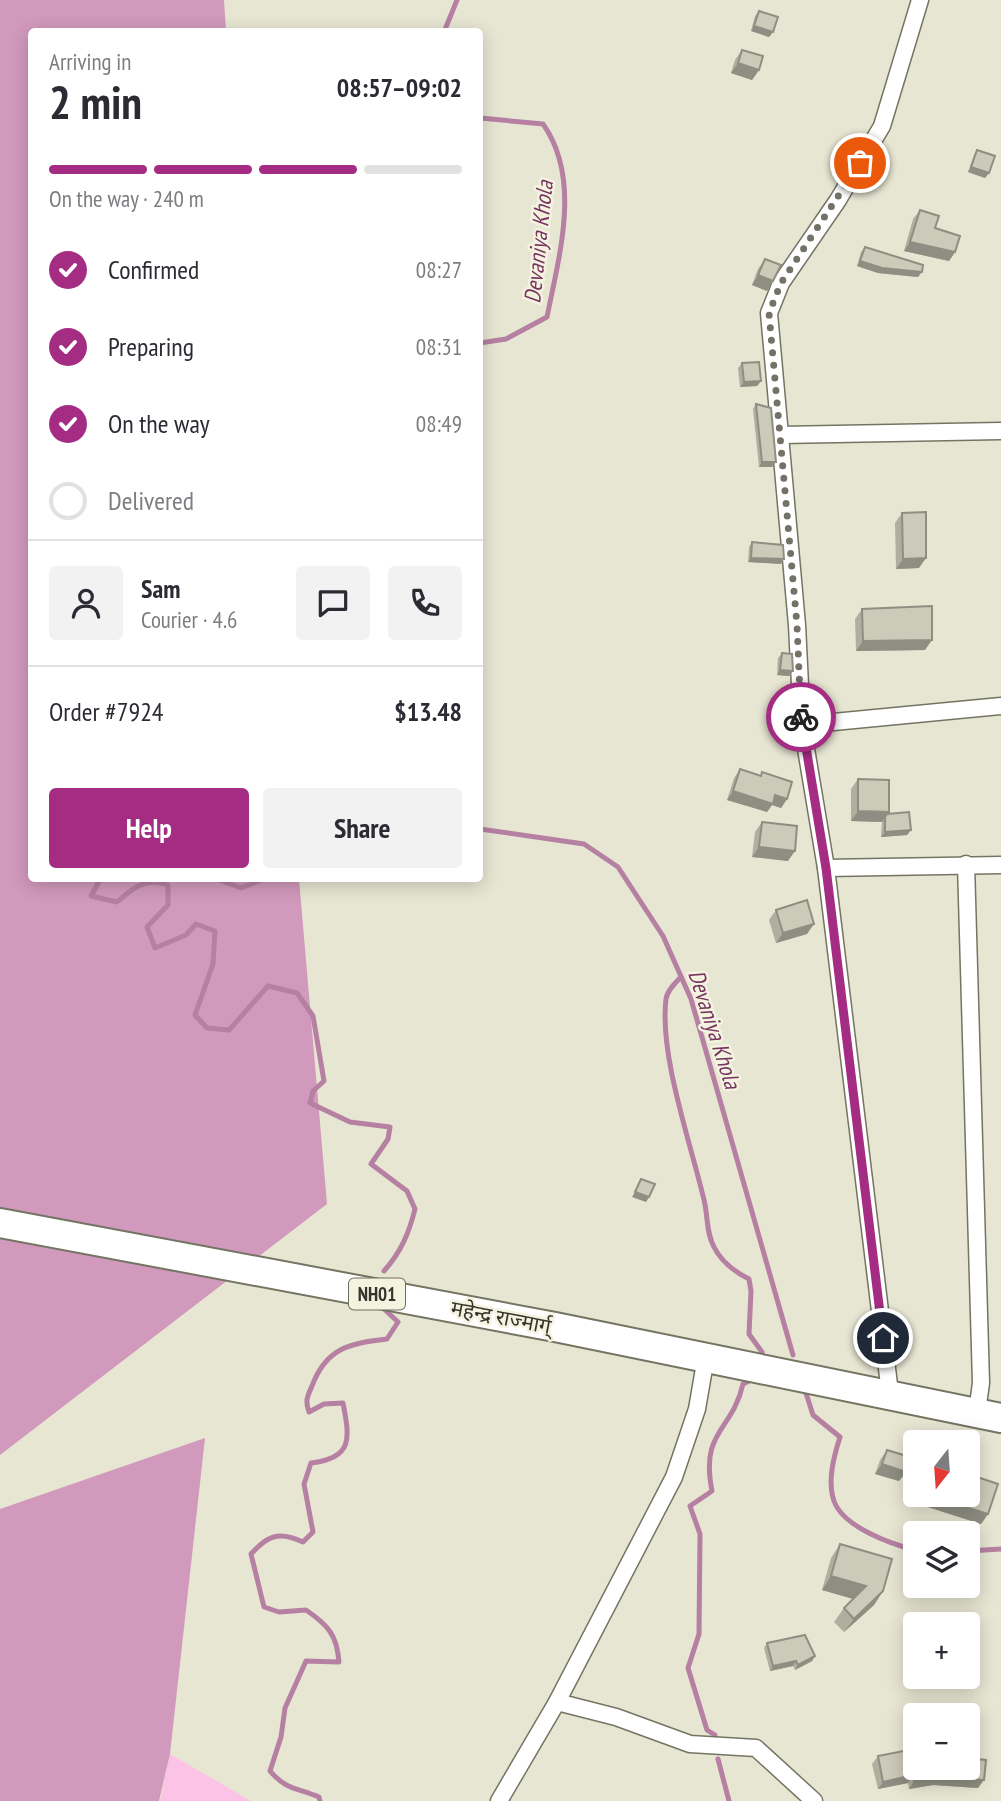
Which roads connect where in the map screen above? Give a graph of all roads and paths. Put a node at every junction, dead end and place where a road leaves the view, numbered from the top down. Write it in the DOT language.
graph roads {
  1 [pos="919,0"];
  2 [pos="1001,431"];
  3 [pos="780,435"];
  4 [pos="1001,706"];
  5 [pos="802,725"];
  6 [pos="966,864"];
  7 [pos="1001,864"];
  8 [pos="826,868"];
  9 [pos="0,1223"];
  10 [pos="706,1357"];
  11 [pos="890,1394"];
  12 [pos="989,1415"];
  13 [pos="556,1702"];
  14 [pos="499,1801"];
  15 [pos="814,1801"];
  1 -- 3 [label="street"];
  2 -- 3 [label="street"];
  3 -- 5 [label="street"];
  4 -- 5 [label="street"];
  5 -- 8 [label="street"];
  6 -- 7 [label="street"];
  6 -- 8 [label="street"];
  6 -- 12 [label="street"];
  8 -- 11 [label="street"];
  9 -- 10 [label="highway, महेन्द्र राज्मार्ग् / NH01"];
  10 -- 11 [label="highway, महेन्द्र राज्मार्ग् / NH01"];
  10 -- 13 [label="street"];
  11 -- 12 [label="highway, महेन्द्र राज्मार्ग् / NH01"];
  13 -- 14 [label="street"];
  13 -- 15 [label="street"];
}
